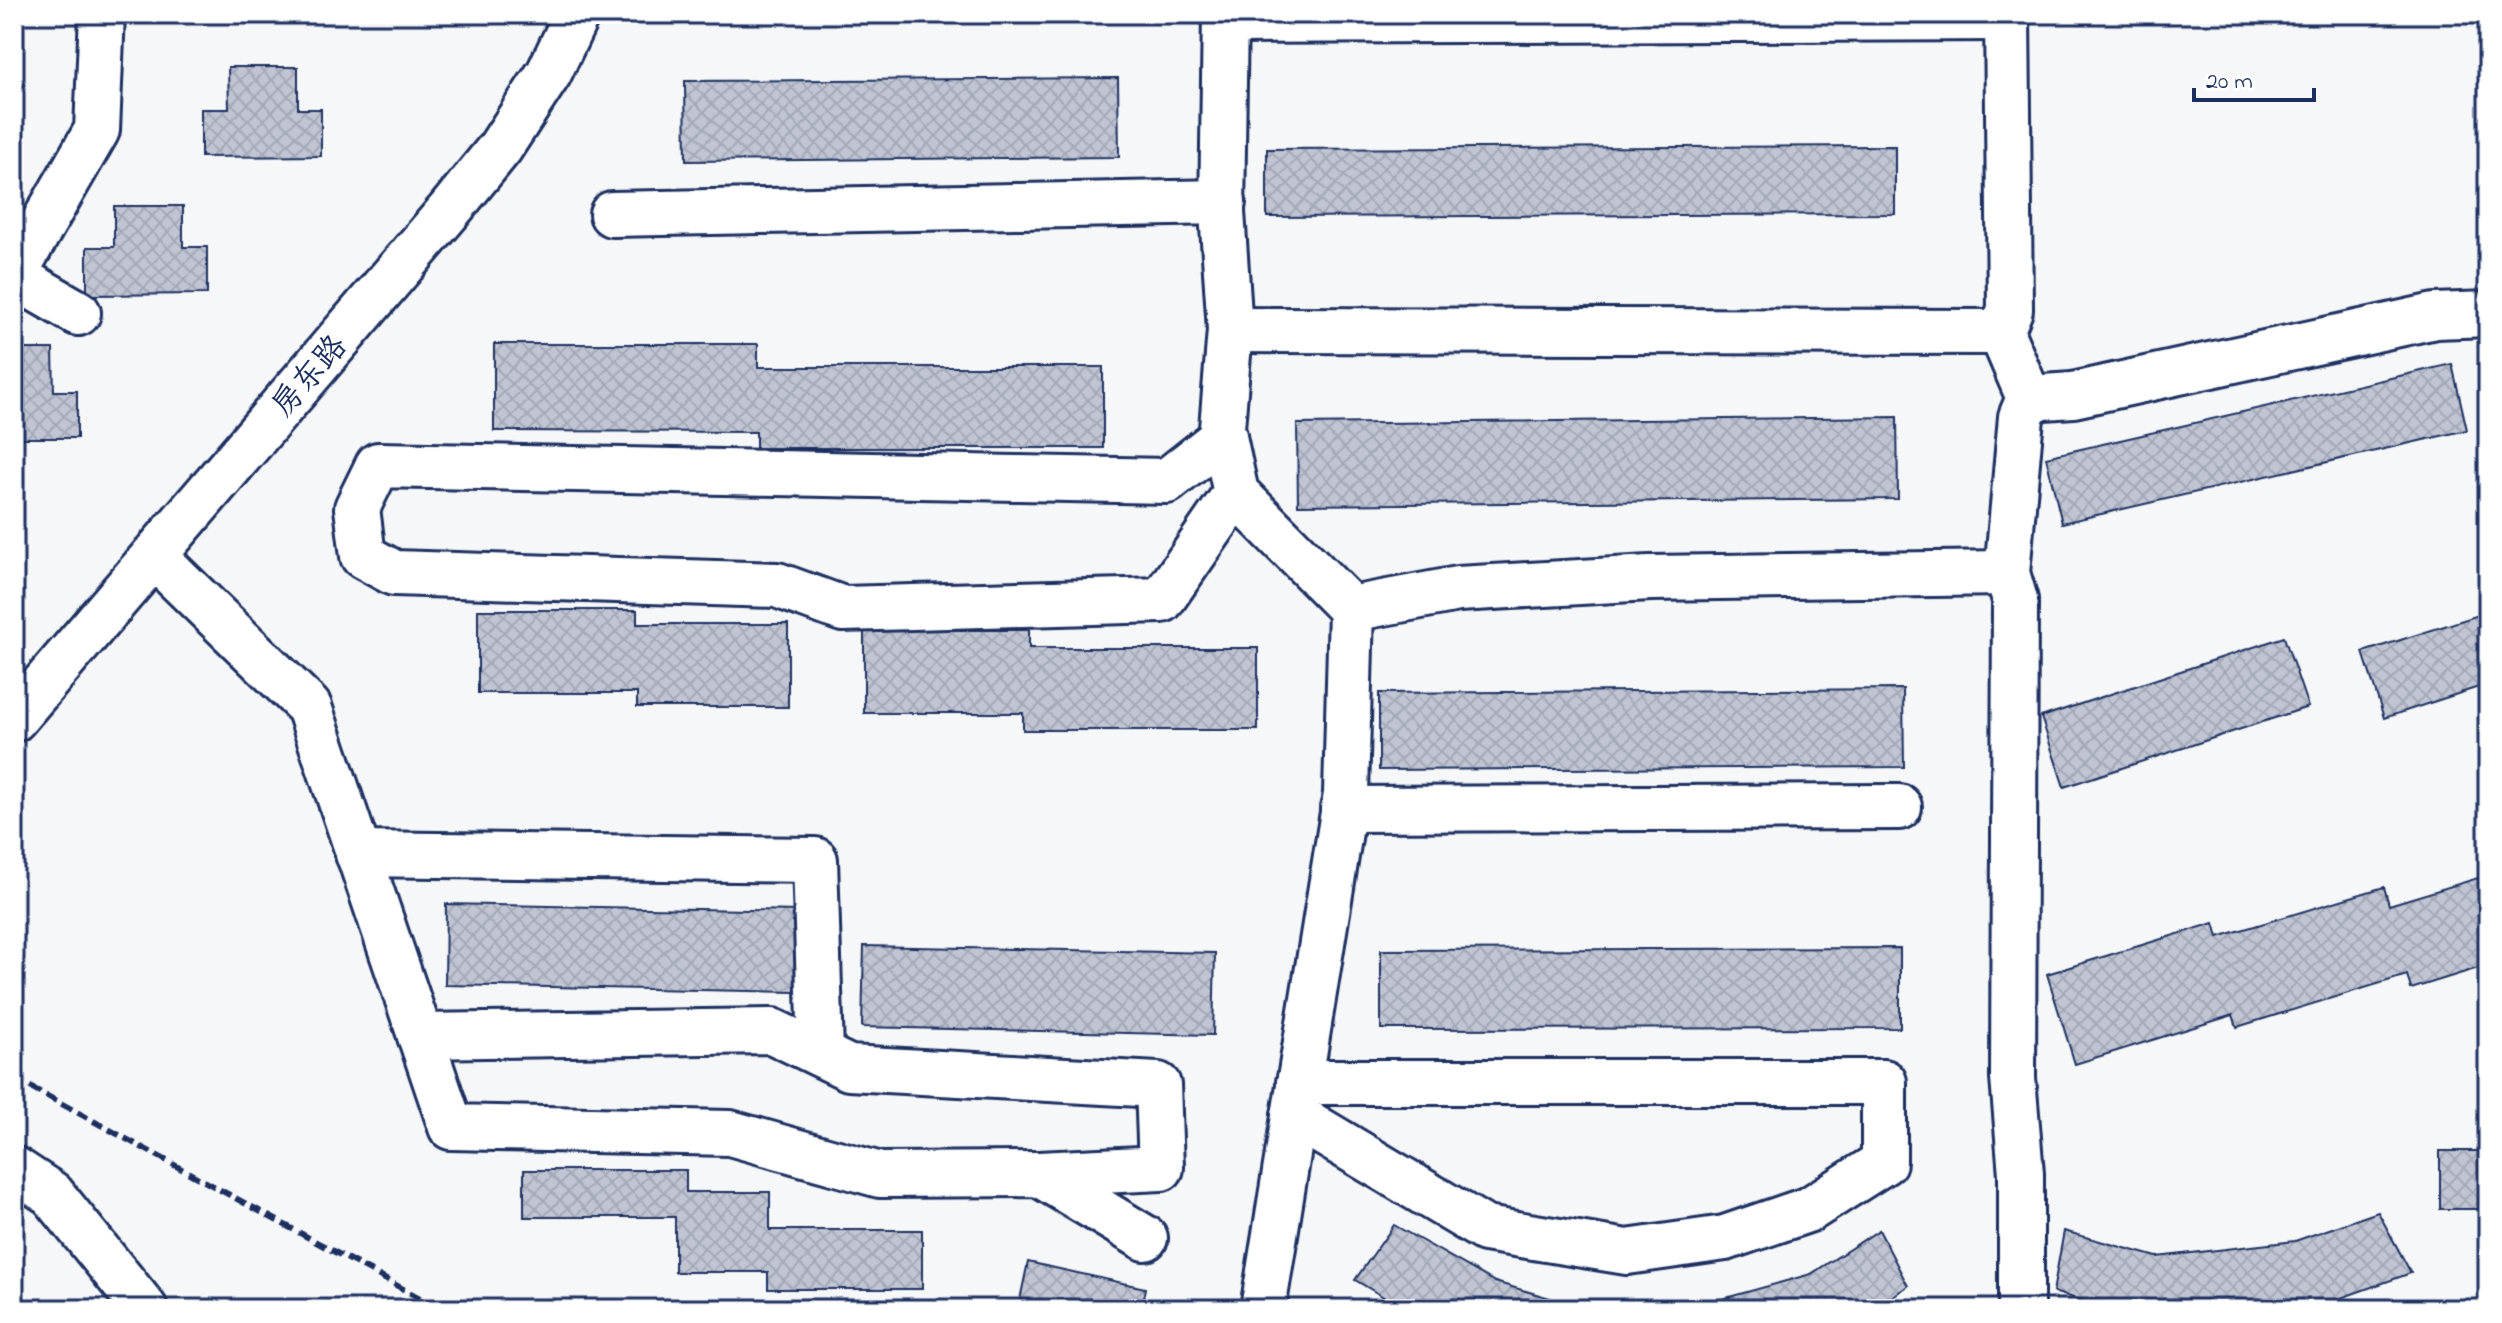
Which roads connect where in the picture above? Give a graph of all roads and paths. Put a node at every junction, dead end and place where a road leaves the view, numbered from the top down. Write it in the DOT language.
graph roads {
  1 [pos="102,14"];
  2 [pos="577,14"];
  3 [pos="2007,16"];
  4 [pos="1225,17"];
  5 [pos="1223,202"];
  6 [pos="612,214"];
  7 [pos="14,275"];
  8 [pos="78,313"];
  9 [pos="2488,314"];
  10 [pos="1230,330"];
  11 [pos="2001,332"];
  12 [pos="2029,398"];
  13 [pos="1224,436"];
  14 [pos="1236,493"];
  15 [pos="154,556"];
  16 [pos="2007,573"];
  17 [pos="1351,609"];
  18 [pos="14,719"];
  19 [pos="1899,807"];
  20 [pos="1343,809"];
  21 [pos="358,854"];
  22 [pos="420,1036"];
  23 [pos="821,1054"];
  24 [pos="1296,1098"];
  25 [pos="14,1169"];
  26 [pos="1039,1174"];
  27 [pos="1145,1238"];
  28 [pos="145,1309"];
  29 [pos="1263,1309"];
  30 [pos="2021,1309"];
  1 -- 7 [label="street"];
  2 -- 15 [label="street, 房东路"];
  3 -- 4 [label="street"];
  3 -- 11 [label="street"];
  4 -- 5 [label="street"];
  5 -- 6 [label="street"];
  5 -- 10 [label="street"];
  7 -- 8 [label="street"];
  9 -- 12 [label="street"];
  10 -- 11 [label="street"];
  10 -- 13 [label="street"];
  11 -- 12 [label="street"];
  12 -- 16 [label="street"];
  13 -- 14 [label="street"];
  13 -- 14 [label="street"];
  14 -- 17 [label="street"];
  15 -- 18 [label="street, 房东路"];
  15 -- 21 [label="street"];
  16 -- 17 [label="street"];
  16 -- 30 [label="street"];
  17 -- 20 [label="street"];
  19 -- 20 [label="street"];
  20 -- 24 [label="street"];
  21 -- 22 [label="street"];
  21 -- 23 [label="street"];
  22 -- 23 [label="street"];
  22 -- 26 [label="street"];
  23 -- 26 [label="street"];
  24 -- 24 [label="street"];
  24 -- 29 [label="street"];
  25 -- 28 [label="street"];
  26 -- 27 [label="street"];
}
